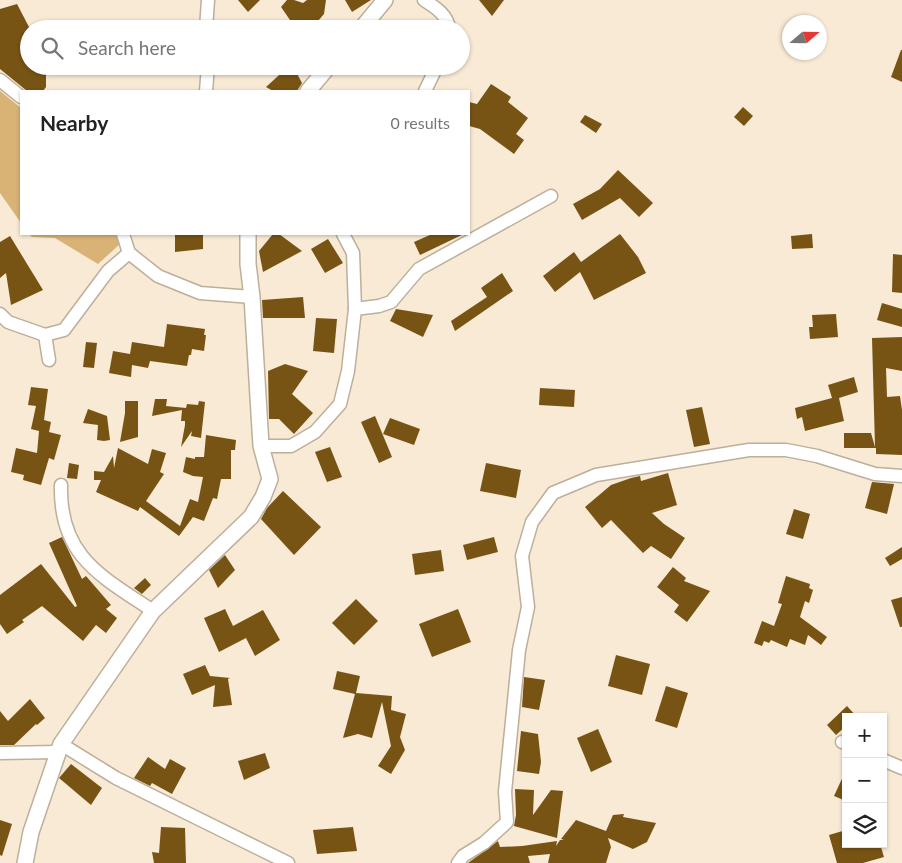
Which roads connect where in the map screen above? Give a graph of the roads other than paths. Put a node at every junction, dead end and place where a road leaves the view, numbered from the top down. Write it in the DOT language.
graph roads {
  1 [pos="208,0"];
  2 [pos="385,0"];
  3 [pos="424,0"];
  4 [pos="207,20"];
  5 [pos="368,20"];
  6 [pos="446,20"];
  7 [pos="207,75"];
  8 [pos="321,75"];
  9 [pos="432,75"];
  10 [pos="0,80"];
  11 [pos="206,90"];
  12 [pos="309,90"];
  13 [pos="425,90"];
  14 [pos="20,96"];
  15 [pos="551,196"];
  16 [pos="123,235"];
  17 [pos="248,235"];
  18 [pos="344,235"];
  19 [pos="129,253"];
  20 [pos="252,297"];
  21 [pos="354,309"];
  22 [pos="0,314"];
  23 [pos="45,335"];
  24 [pos="49,360"];
  25 [pos="261,446"];
  26 [pos="902,476"];
  27 [pos="61,486"];
  28 [pos="152,611"];
  29 [pos="60,748"];
  30 [pos="0,753"];
  31 [pos="887,762"];
  32 [pos="902,768"];
  33 [pos="25,863"];
  34 [pos="288,863"];
  35 [pos="458,863"];
  1 -- 4 [label="street"];
  2 -- 5 [label="street"];
  3 -- 6 [label="street"];
  7 -- 11 [label="street"];
  8 -- 12 [label="street"];
  9 -- 13 [label="street"];
  10 -- 14 [label="street"];
  15 -- 21 [label="street"];
  16 -- 19 [label="street"];
  17 -- 20 [label="street"];
  18 -- 21 [label="street"];
  19 -- 20 [label="street"];
  19 -- 23 [label="street"];
  20 -- 25 [label="street"];
  21 -- 25 [label="street"];
  22 -- 23 [label="street"];
  23 -- 24 [label="street"];
  25 -- 28 [label="street"];
  26 -- 35 [label="street"];
  27 -- 28 [label="street"];
  28 -- 29 [label="street"];
  29 -- 30 [label="street"];
  29 -- 33 [label="street"];
  29 -- 34 [label="street"];
  31 -- 32 [label="street"];
}
